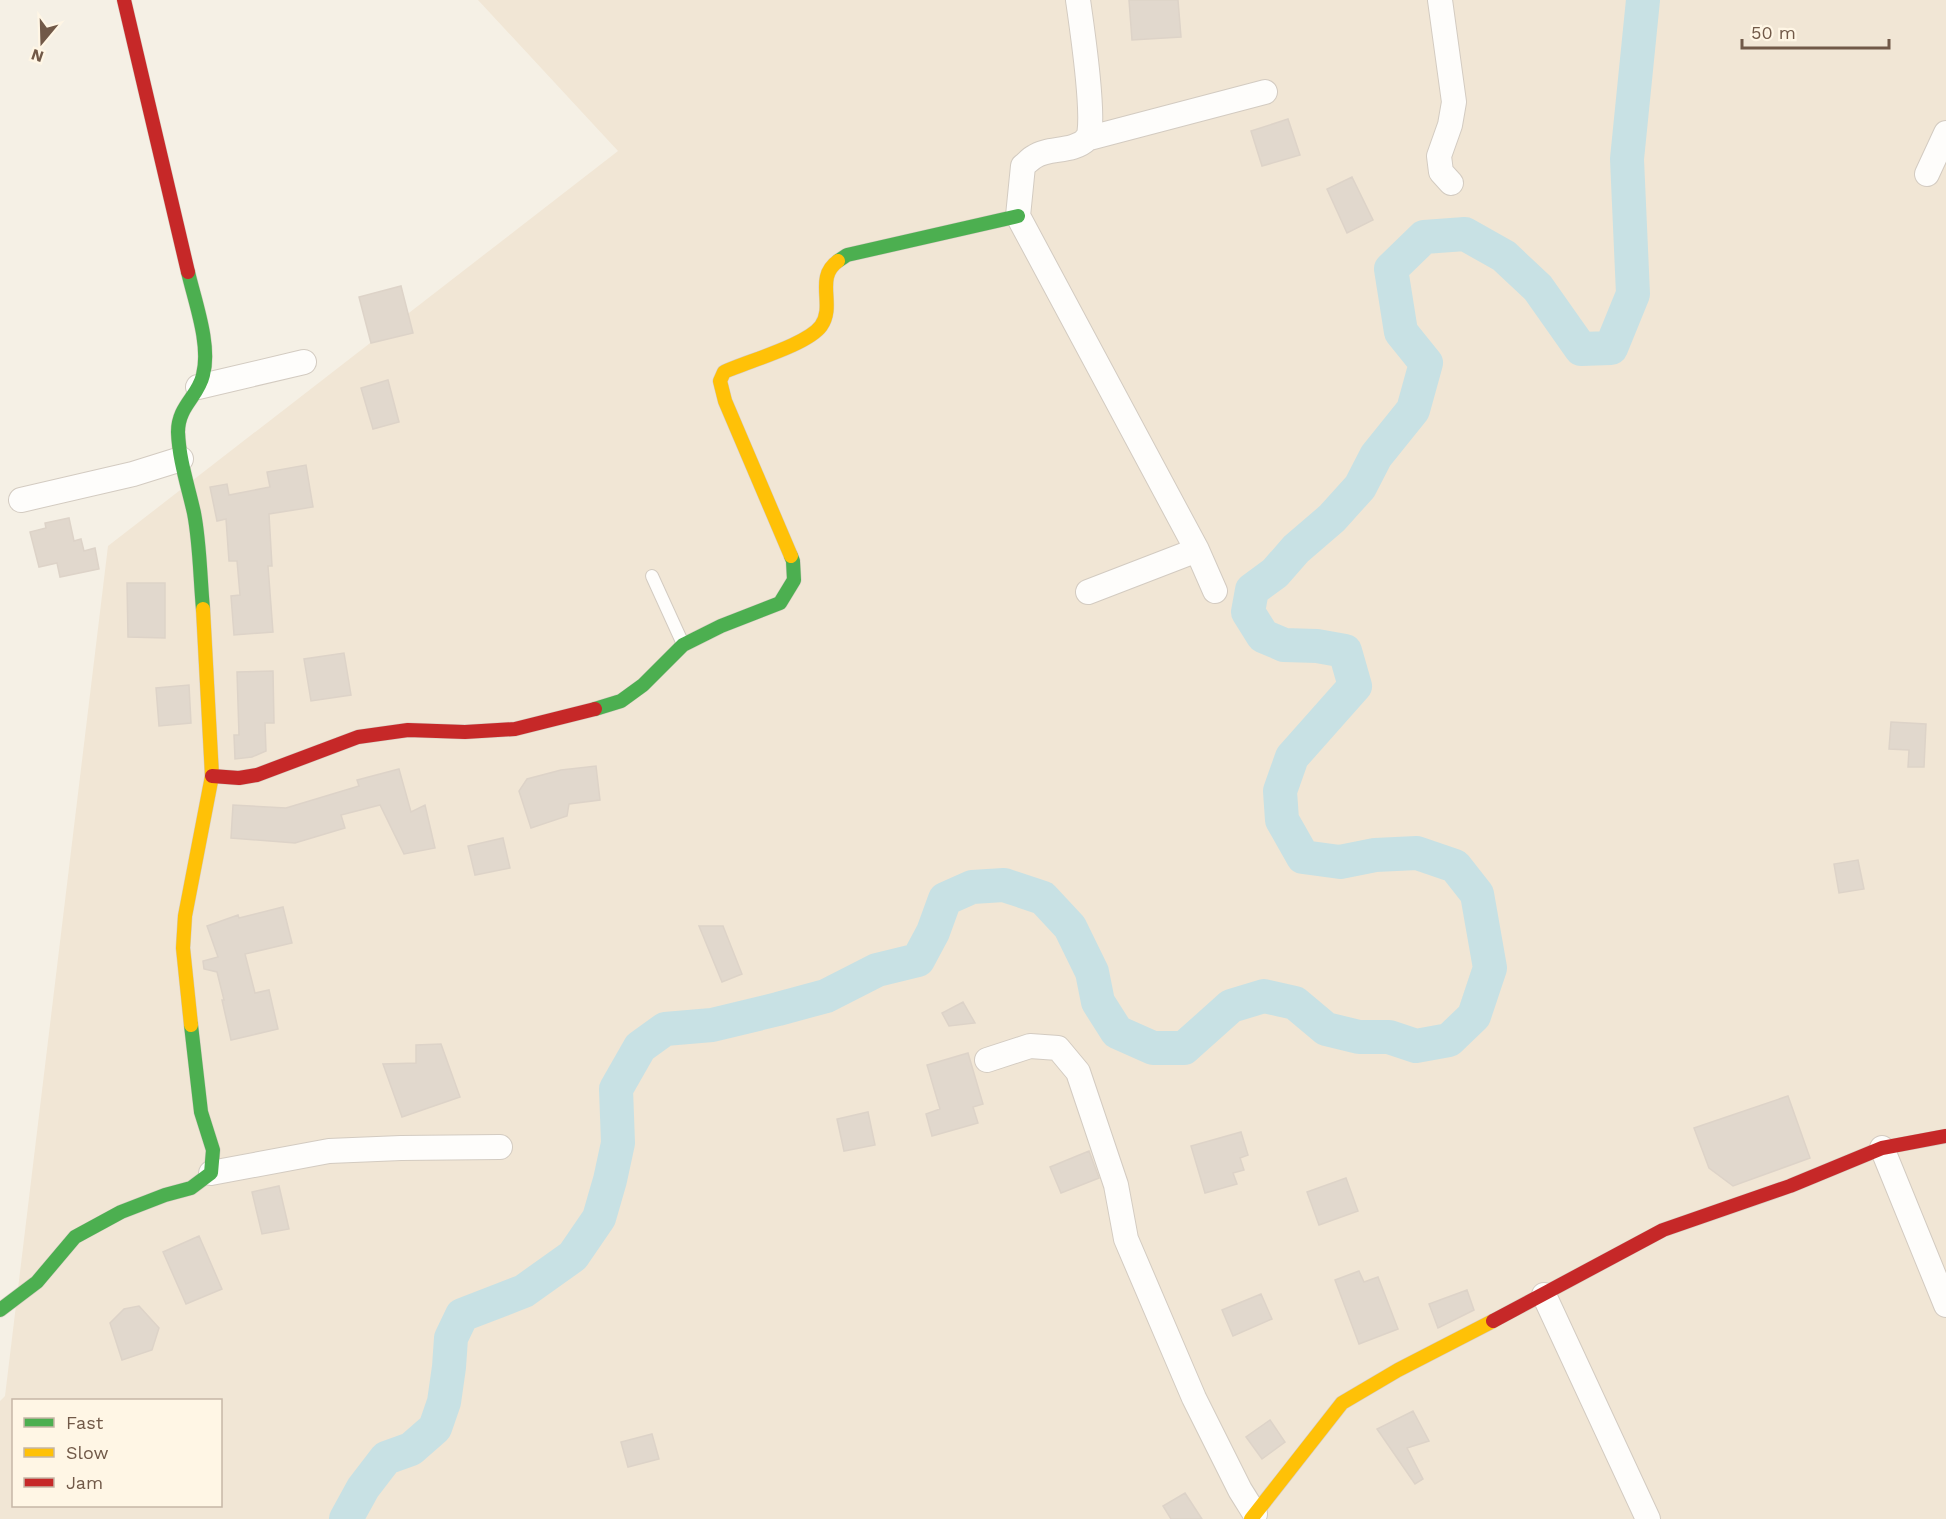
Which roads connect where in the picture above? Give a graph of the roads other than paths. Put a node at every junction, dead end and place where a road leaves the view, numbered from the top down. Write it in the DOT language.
graph roads {
  1 [pos="124,0"];
  2 [pos="1078,0"];
  3 [pos="1440,0"];
  4 [pos="1265,92"];
  5 [pos="1946,133"];
  6 [pos="1086,139"];
  7 [pos="1927,174"];
  8 [pos="1451,183"];
  9 [pos="1018,216"];
  10 [pos="304,362"];
  11 [pos="198,387"];
  12 [pos="181,459"];
  13 [pos="21,500"];
  14 [pos="1197,550"];
  15 [pos="652,576"];
  16 [pos="1215,591"];
  17 [pos="1088,592"];
  18 [pos="683,645"];
  19 [pos="212,776"];
  20 [pos="987,1060"];
  21 [pos="1946,1136"];
  22 [pos="500,1147"];
  23 [pos="1882,1148"];
  24 [pos="211,1173"];
  25 [pos="1544,1295"];
  26 [pos="1946,1305"];
  27 [pos="0,1310"];
  28 [pos="1253,1517"];
  29 [pos="1648,1519"];
  1 -- 11 [label="street"];
  2 -- 6 [label="street"];
  3 -- 8 [label="street"];
  4 -- 6 [label="street"];
  5 -- 7 [label="street"];
  6 -- 9 [label="street"];
  9 -- 14 [label="street"];
  9 -- 18 [label="street"];
  10 -- 11 [label="street"];
  11 -- 12 [label="street"];
  12 -- 13 [label="street"];
  12 -- 19 [label="street"];
  14 -- 16 [label="street"];
  14 -- 17 [label="street"];
  15 -- 18 [label="lane"];
  18 -- 19 [label="street"];
  19 -- 24 [label="street"];
  20 -- 28 [label="street"];
  21 -- 23 [label="street"];
  22 -- 24 [label="street"];
  23 -- 25 [label="street"];
  23 -- 26 [label="street"];
  24 -- 27 [label="street"];
  25 -- 28 [label="street"];
  25 -- 29 [label="street"];
}
